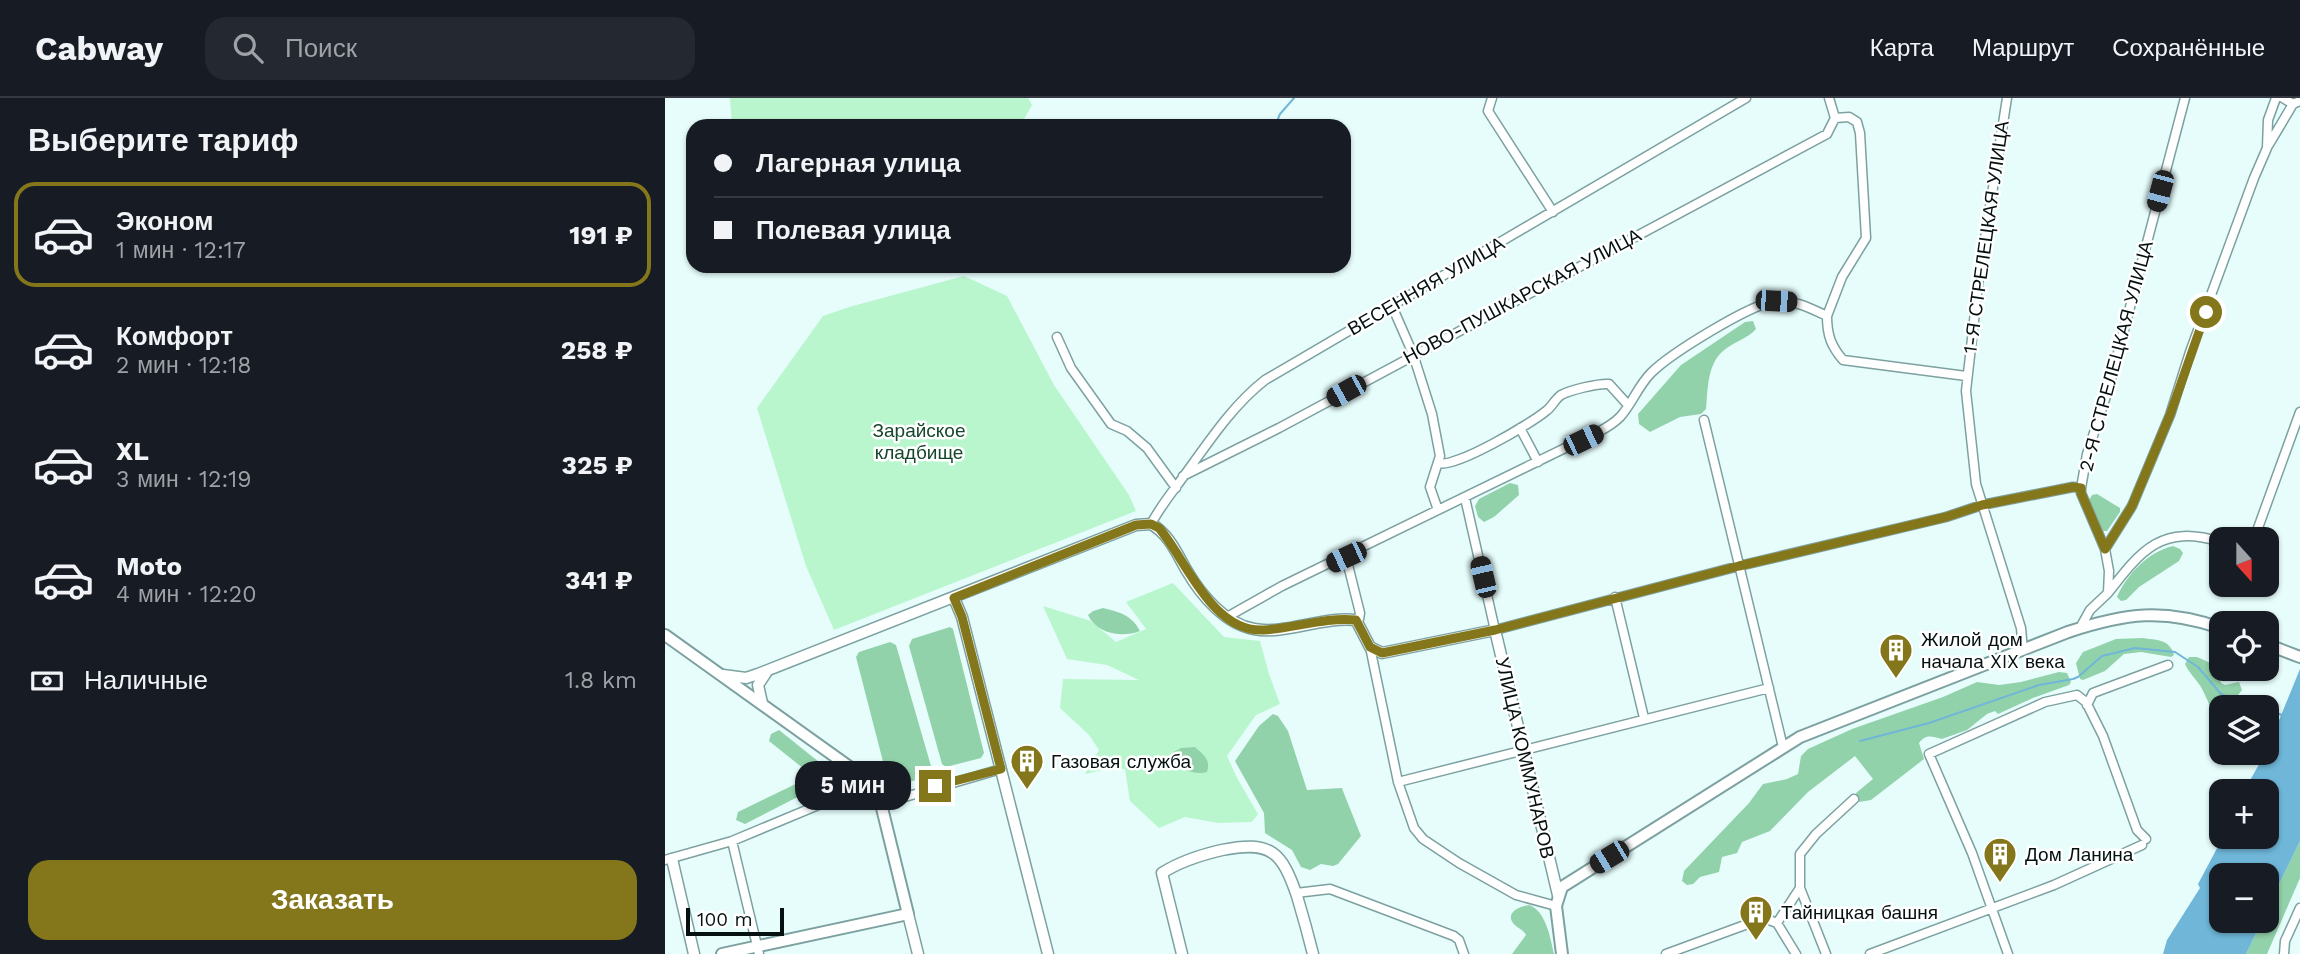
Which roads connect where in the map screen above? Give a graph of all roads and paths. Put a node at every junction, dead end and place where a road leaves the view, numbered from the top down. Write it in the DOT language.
graph roads {
  1 [pos="1492,98"];
  2 [pos="1746,98"];
  3 [pos="1829,98"];
  4 [pos="2007,98"];
  5 [pos="2185,98"];
  6 [pos="2276,98"];
  7 [pos="2283,98"];
  8 [pos="2297,102"];
  9 [pos="1835,118"];
  10 [pos="2267,148"];
  11 [pos="1553,212"];
  12 [pos="1392,306"];
  13 [pos="1827,316"];
  14 [pos="1057,337"];
  15 [pos="1413,354"];
  16 [pos="1966,376"];
  17 [pos="1628,405"];
  18 [pos="2300,411"];
  19 [pos="1704,421"];
  20 [pos="1520,428"];
  21 [pos="1538,462"];
  22 [pos="1439,463"];
  23 [pos="1183,476"];
  24 [pos="1176,488"];
  25 [pos="2081,490"];
  26 [pos="1465,498"];
  27 [pos="1982,505"];
  28 [pos="1438,510"];
  29 [pos="1151,524"];
  30 [pos="2258,527"];
  31 [pos="2209,540"];
  32 [pos="2105,549"];
  33 [pos="1346,557"];
  34 [pos="1739,566"];
  35 [pos="2108,593"];
  36 [pos="1615,597"];
  37 [pos="954,598"];
  38 [pos="1227,617"];
  39 [pos="1356,620"];
  40 [pos="2209,625"];
  41 [pos="2080,628"];
  42 [pos="1495,630"];
  43 [pos="665,635"];
  44 [pos="1370,647"];
  45 [pos="2279,649"];
  46 [pos="2023,650"];
  47 [pos="2300,657"];
  48 [pos="2168,666"];
  49 [pos="769,670"];
  50 [pos="723,675"];
  51 [pos="1769,688"];
  52 [pos="762,703"];
  53 [pos="2087,704"];
  54 [pos="1644,718"];
  55 [pos="1783,747"];
  56 [pos="1524,751"];
  57 [pos="1001,769"];
  58 [pos="1398,782"];
  59 [pos="869,784"];
  60 [pos="1854,799"];
  61 [pos="881,804"];
  62 [pos="733,841"];
  63 [pos="668,860"];
  64 [pos="1800,888"];
  65 [pos="1296,893"];
  66 [pos="1557,900"];
  67 [pos="2300,908"];
  68 [pos="1992,910"];
  69 [pos="908,914"];
  70 [pos="1777,923"];
  71 [pos="758,950"];
  72 [pos="694,954"];
  73 [pos="722,954"];
  74 [pos="918,954"];
  75 [pos="1048,954"];
  76 [pos="1182,954"];
  77 [pos="1313,954"];
  78 [pos="1464,954"];
  79 [pos="1562,954"];
  80 [pos="1666,954"];
  81 [pos="1796,954"];
  82 [pos="1825,954"];
  83 [pos="1870,954"];
  84 [pos="2008,954"];
  85 [pos="2284,954"];
  1 -- 11 [label="street"];
  2 -- 11 [label="street, ВЕСЕННЯЯ УЛИЦА"];
  3 -- 9 [label="street"];
  4 -- 16 [label="street, 1-Я СТРЕЛЕЦКАЯ УЛИЦА"];
  5 -- 25 [label="street, 2-Я СТРЕЛЕЦКАЯ УЛИЦА"];
  6 -- 10 [label="street"];
  7 -- 8 [label="street"];
  8 -- 10 [label="street"];
  9 -- 13 [label="street"];
  9 -- 15 [label="street, НОВО-ПУШКАРСКАЯ УЛИЦА"];
  10 -- 32 [label="street"];
  11 -- 12 [label="street, ВЕСЕННЯЯ УЛИЦА"];
  12 -- 15 [label="street"];
  12 -- 23 [label="street, ВЕСЕННЯЯ УЛИЦА"];
  13 -- 16 [label="street"];
  13 -- 17 [label="street"];
  14 -- 24 [label="street"];
  15 -- 22 [label="street"];
  15 -- 23 [label="street, НОВО-ПУШКАРСКАЯ УЛИЦА"];
  16 -- 27 [label="street, 1-Я СТРЕЛЕЦКАЯ УЛИЦА"];
  17 -- 20 [label="street"];
  17 -- 21 [label="street"];
  18 -- 30 [label="street"];
  19 -- 34 [label="street"];
  20 -- 21 [label="street"];
  20 -- 22 [label="street"];
  21 -- 26 [label="street"];
  22 -- 28 [label="street"];
  23 -- 24 [label="street, ВЕСЕННЯЯ УЛИЦА"];
  24 -- 29 [label="street, ВЕСЕННЯЯ УЛИЦА"];
  25 -- 27 [label="street"];
  25 -- 32 [label="street"];
  26 -- 28 [label="street"];
  26 -- 42 [label="street, УЛИЦА КОММУНАРОВ"];
  27 -- 34 [label="street"];
  27 -- 46 [label="street, 1-Я СТРЕЛЕЦКАЯ УЛИЦА"];
  28 -- 33 [label="street"];
  29 -- 37 [label="street"];
  29 -- 38 [label="street"];
  31 -- 35 [label="street"];
  32 -- 35 [label="street"];
  33 -- 38 [label="street"];
  33 -- 39 [label="street"];
  34 -- 36 [label="street"];
  34 -- 51 [label="street"];
  35 -- 41 [label="street"];
  36 -- 42 [label="street"];
  36 -- 54 [label="street"];
  37 -- 49 [label="street"];
  37 -- 57 [label="street"];
  38 -- 39 [label="street"];
  39 -- 44 [label="street"];
  40 -- 41 [label="main road"];
  41 -- 46 [label="main road"];
  42 -- 44 [label="street"];
  42 -- 56 [label="street, УЛИЦА КОММУНАРОВ"];
  43 -- 50 [label="main road"];
  44 -- 58 [label="street"];
  45 -- 47 [label="main road"];
  46 -- 55 [label="main road"];
  48 -- 53 [label="street"];
  49 -- 50 [label="street"];
  49 -- 52 [label="street"];
  50 -- 52 [label="main road"];
  51 -- 54 [label="street"];
  51 -- 55 [label="street"];
  52 -- 59 [label="main road"];
  53 -- 68 [label="street"];
  53 -- 68 [label="street"];
  54 -- 56 [label="street"];
  55 -- 66 [label="main road"];
  56 -- 58 [label="street"];
  56 -- 66 [label="street, УЛИЦА КОММУНАРОВ"];
  57 -- 61 [label="street"];
  57 -- 75 [label="street"];
  58 -- 66 [label="street"];
  59 -- 61 [label="main road"];
  59 -- 62 [label="street"];
  60 -- 64 [label="street"];
  61 -- 69 [label="main road"];
  62 -- 63 [label="street"];
  62 -- 71 [label="street"];
  63 -- 72 [label="street"];
  64 -- 70 [label="street"];
  64 -- 82 [label="street"];
  65 -- 76 [label="street"];
  65 -- 77 [label="street"];
  65 -- 78 [label="street"];
  66 -- 79 [label="main road"];
  67 -- 85 [label="street"];
  68 -- 83 [label="street"];
  68 -- 84 [label="street"];
  69 -- 71 [label="main road"];
  69 -- 74 [label="street"];
  70 -- 80 [label="street"];
  70 -- 81 [label="street"];
  71 -- 73 [label="main road"];
}
